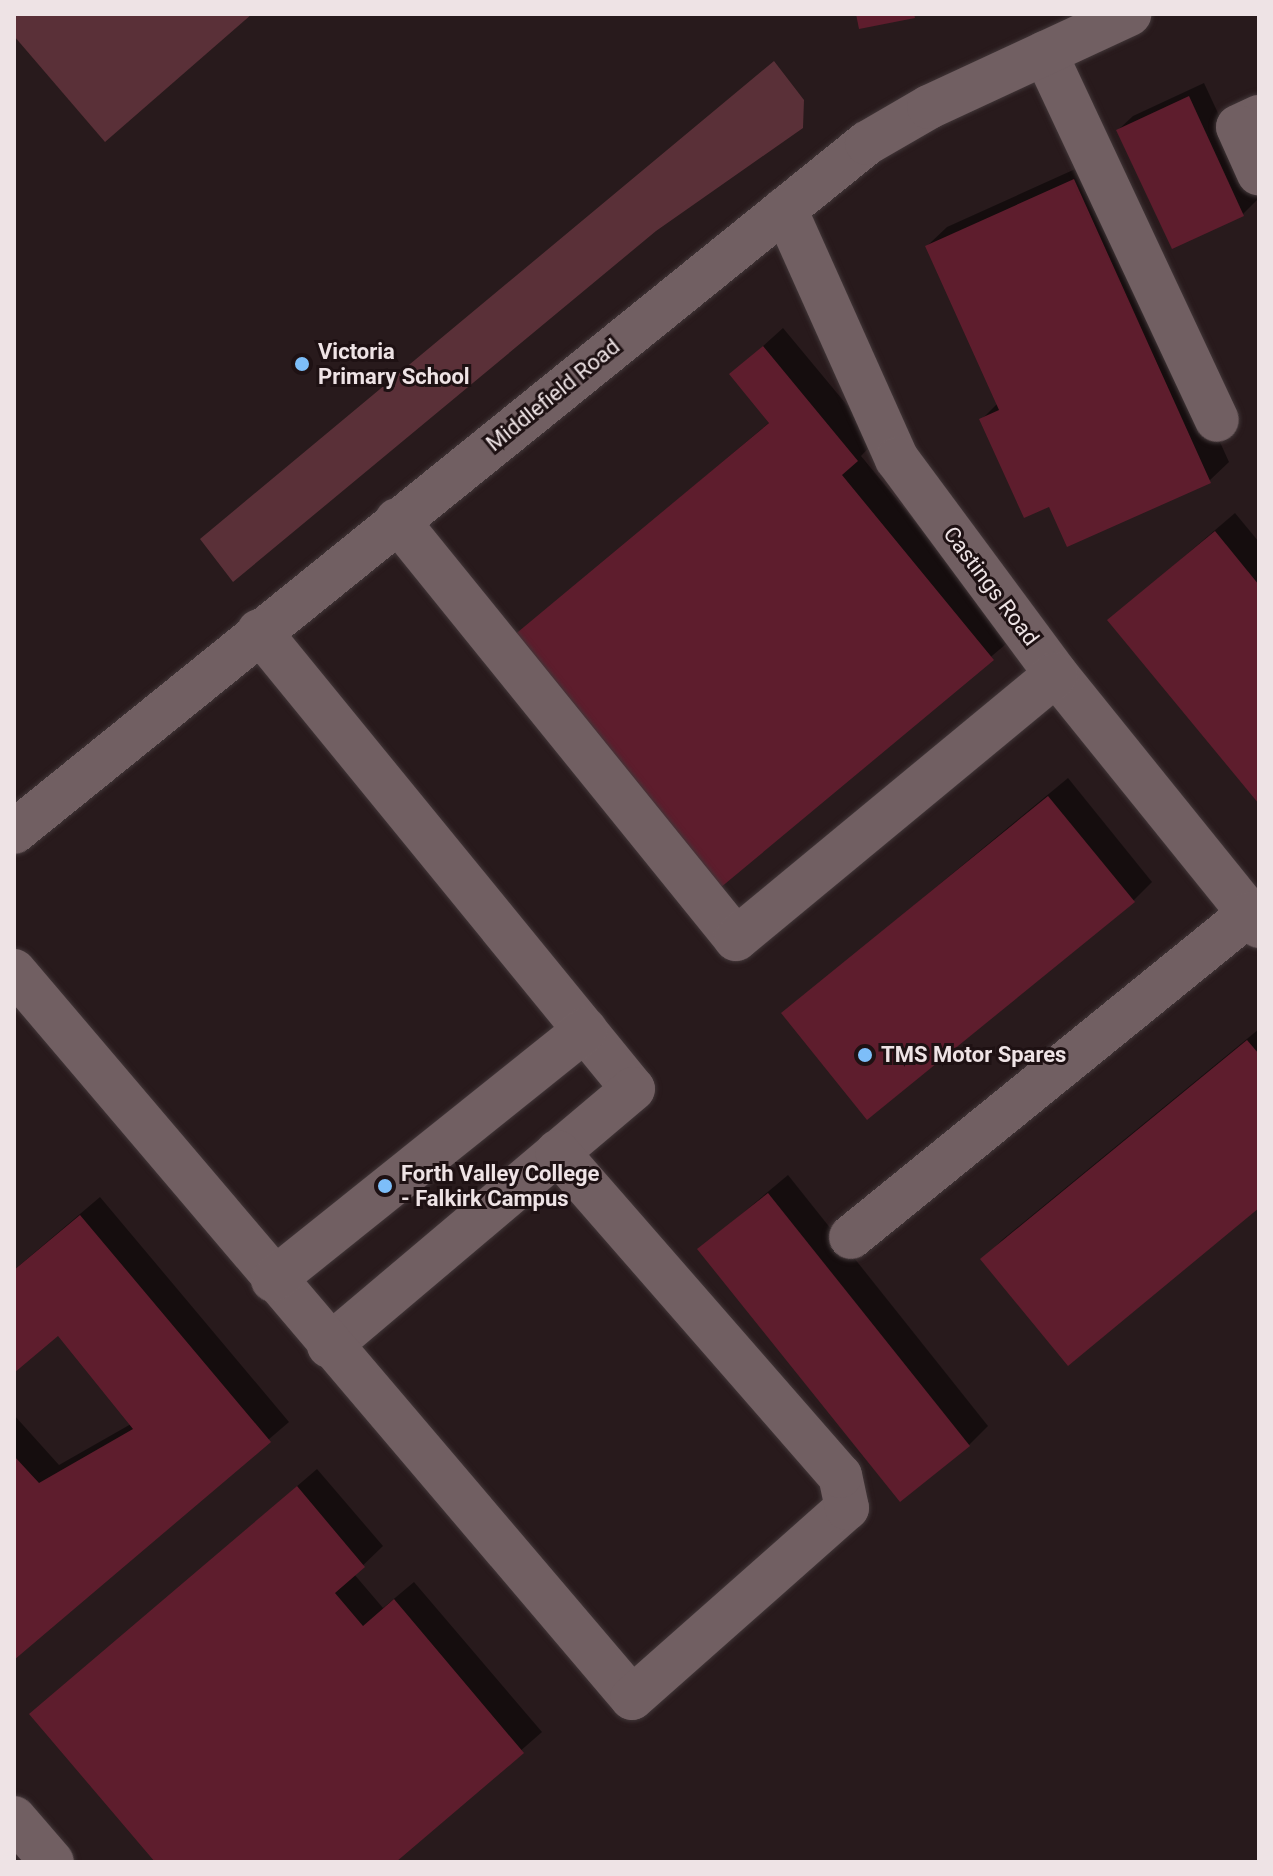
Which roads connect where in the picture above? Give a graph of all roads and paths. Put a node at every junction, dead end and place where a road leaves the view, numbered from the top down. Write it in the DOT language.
graph roads {
  1 [pos="1129,14"];
  2 [pos="1045,53"];
  3 [pos="1259,117"];
  4 [pos="1259,174"];
  5 [pos="785,209"];
  6 [pos="1217,420"];
  7 [pos="397,520"];
  8 [pos="259,631"];
  9 [pos="1056,674"];
  10 [pos="14,832"];
  11 [pos="1254,920"];
  12 [pos="14,971"];
  13 [pos="585,1030"];
  14 [pos="557,1152"];
  15 [pos="851,1237"];
  16 [pos="273,1280"];
  17 [pos="329,1346"];
  18 [pos="14,1818"];
  19 [pos="52,1862"];
  1 -- 2 [label="street, Middlefield Road"];
  2 -- 5 [label="street, Middlefield Road"];
  2 -- 6 [label="street"];
  3 -- 4 [label="street"];
  5 -- 7 [label="street, Middlefield Road"];
  5 -- 9 [label="street, Castings Road"];
  7 -- 8 [label="street, Middlefield Road"];
  7 -- 9 [label="street"];
  8 -- 10 [label="street, Middlefield Road"];
  8 -- 13 [label="street"];
  9 -- 11 [label="street, Castings Road"];
  11 -- 15 [label="street"];
  12 -- 16 [label="street"];
  13 -- 14 [label="street"];
  13 -- 16 [label="street"];
  14 -- 17 [label="street"];
  14 -- 17 [label="street"];
  16 -- 17 [label="street"];
  18 -- 19 [label="street"];
}
